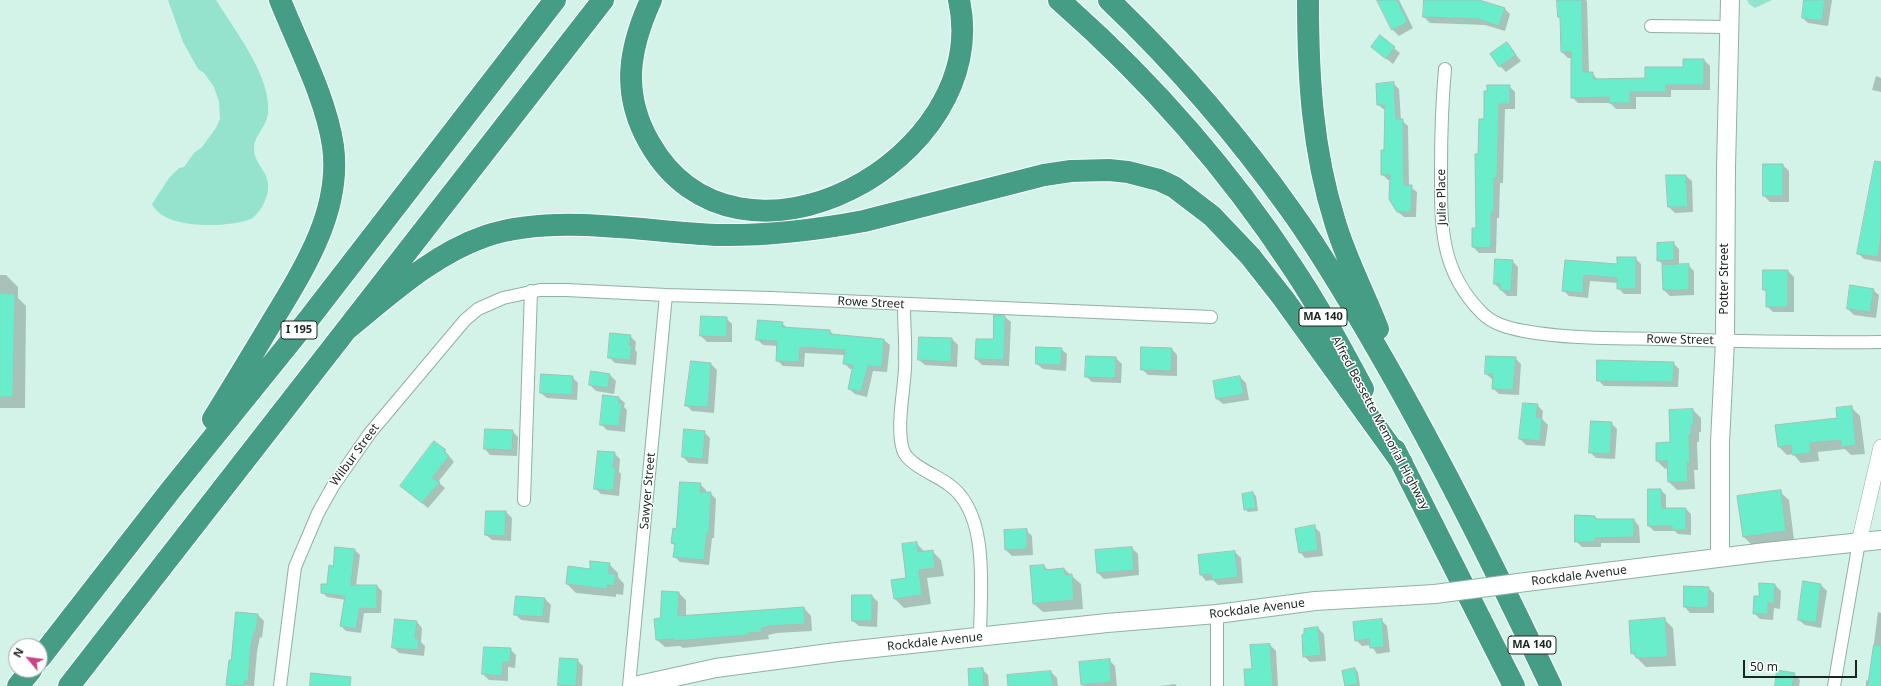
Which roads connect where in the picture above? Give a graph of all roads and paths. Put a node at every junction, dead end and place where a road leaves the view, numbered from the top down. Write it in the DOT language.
graph roads {
  1 [pos="280,0"];
  2 [pos="555,0"];
  3 [pos="603,0"];
  4 [pos="651,0"];
  5 [pos="960,0"];
  6 [pos="1059,0"];
  7 [pos="1109,0"];
  8 [pos="1308,0"];
  9 [pos="1730,0"];
  10 [pos="1651,26"];
  11 [pos="1729,27"];
  12 [pos="1445,69"];
  13 [pos="531,291"];
  14 [pos="666,295"];
  15 [pos="904,304"];
  16 [pos="1483,314"];
  17 [pos="1210,317"];
  18 [pos="346,330"];
  19 [pos="1725,341"];
  20 [pos="1881,342"];
  21 [pos="1409,404"];
  22 [pos="1881,447"];
  23 [pos="1402,463"];
  24 [pos="170,491"];
  25 [pos="524,500"];
  26 [pos="1881,540"];
  27 [pos="1859,542"];
  28 [pos="1720,558"];
  29 [pos="1218,614"];
  30 [pos="980,638"];
  31 [pos="48,648"];
  32 [pos="24,678"];
  33 [pos="18,686"];
  34 [pos="69,686"];
  35 [pos="280,686"];
  36 [pos="629,686"];
  37 [pos="634,686"];
  38 [pos="1217,686"];
  39 [pos="1514,686"];
  40 [pos="1551,686"];
  41 [pos="1834,686"];
  1 -- 24 [label="highway"];
  2 -- 24 [label="highway, I 195"];
  3 -- 18 [label="highway, I 195"];
  4 -- 5 [label="highway"];
  6 -- 23 [label="highway, Alfred Bessette Memorial Highway / MA 140"];
  7 -- 21 [label="highway, MA 140"];
  8 -- 21 [label="highway"];
  9 -- 11 [label="main road, Potter Street"];
  10 -- 11 [label="street"];
  11 -- 19 [label="main road, Potter Street"];
  12 -- 16 [label="street, Julie Place"];
  13 -- 14 [label="street, Rowe Street"];
  13 -- 25 [label="street"];
  13 -- 35 [label="street, Wilbur Street"];
  14 -- 15 [label="street, Rowe Street"];
  14 -- 36 [label="street, Sawyer Street"];
  15 -- 17 [label="street, Rowe Street"];
  15 -- 30 [label="street"];
  16 -- 19 [label="street, Rowe Street"];
  18 -- 23 [label="highway"];
  18 -- 34 [label="highway, I 195"];
  19 -- 20 [label="street, Rowe Street"];
  19 -- 28 [label="main road, Potter Street"];
  21 -- 40 [label="highway, MA 140"];
  22 -- 27 [label="street"];
  23 -- 39 [label="highway, Alfred Bessette Memorial Highway / MA 140"];
  24 -- 31 [label="highway, I 195"];
  26 -- 27 [label="main road, Rockdale Avenue"];
  27 -- 28 [label="main road, Rockdale Avenue"];
  27 -- 41 [label="street"];
  28 -- 29 [label="main road, Rockdale Avenue, bridge"];
  29 -- 30 [label="main road, Rockdale Avenue"];
  29 -- 38 [label="street"];
  30 -- 37 [label="main road, Rockdale Avenue"];
  32 -- 33 [label="highway"];
}
